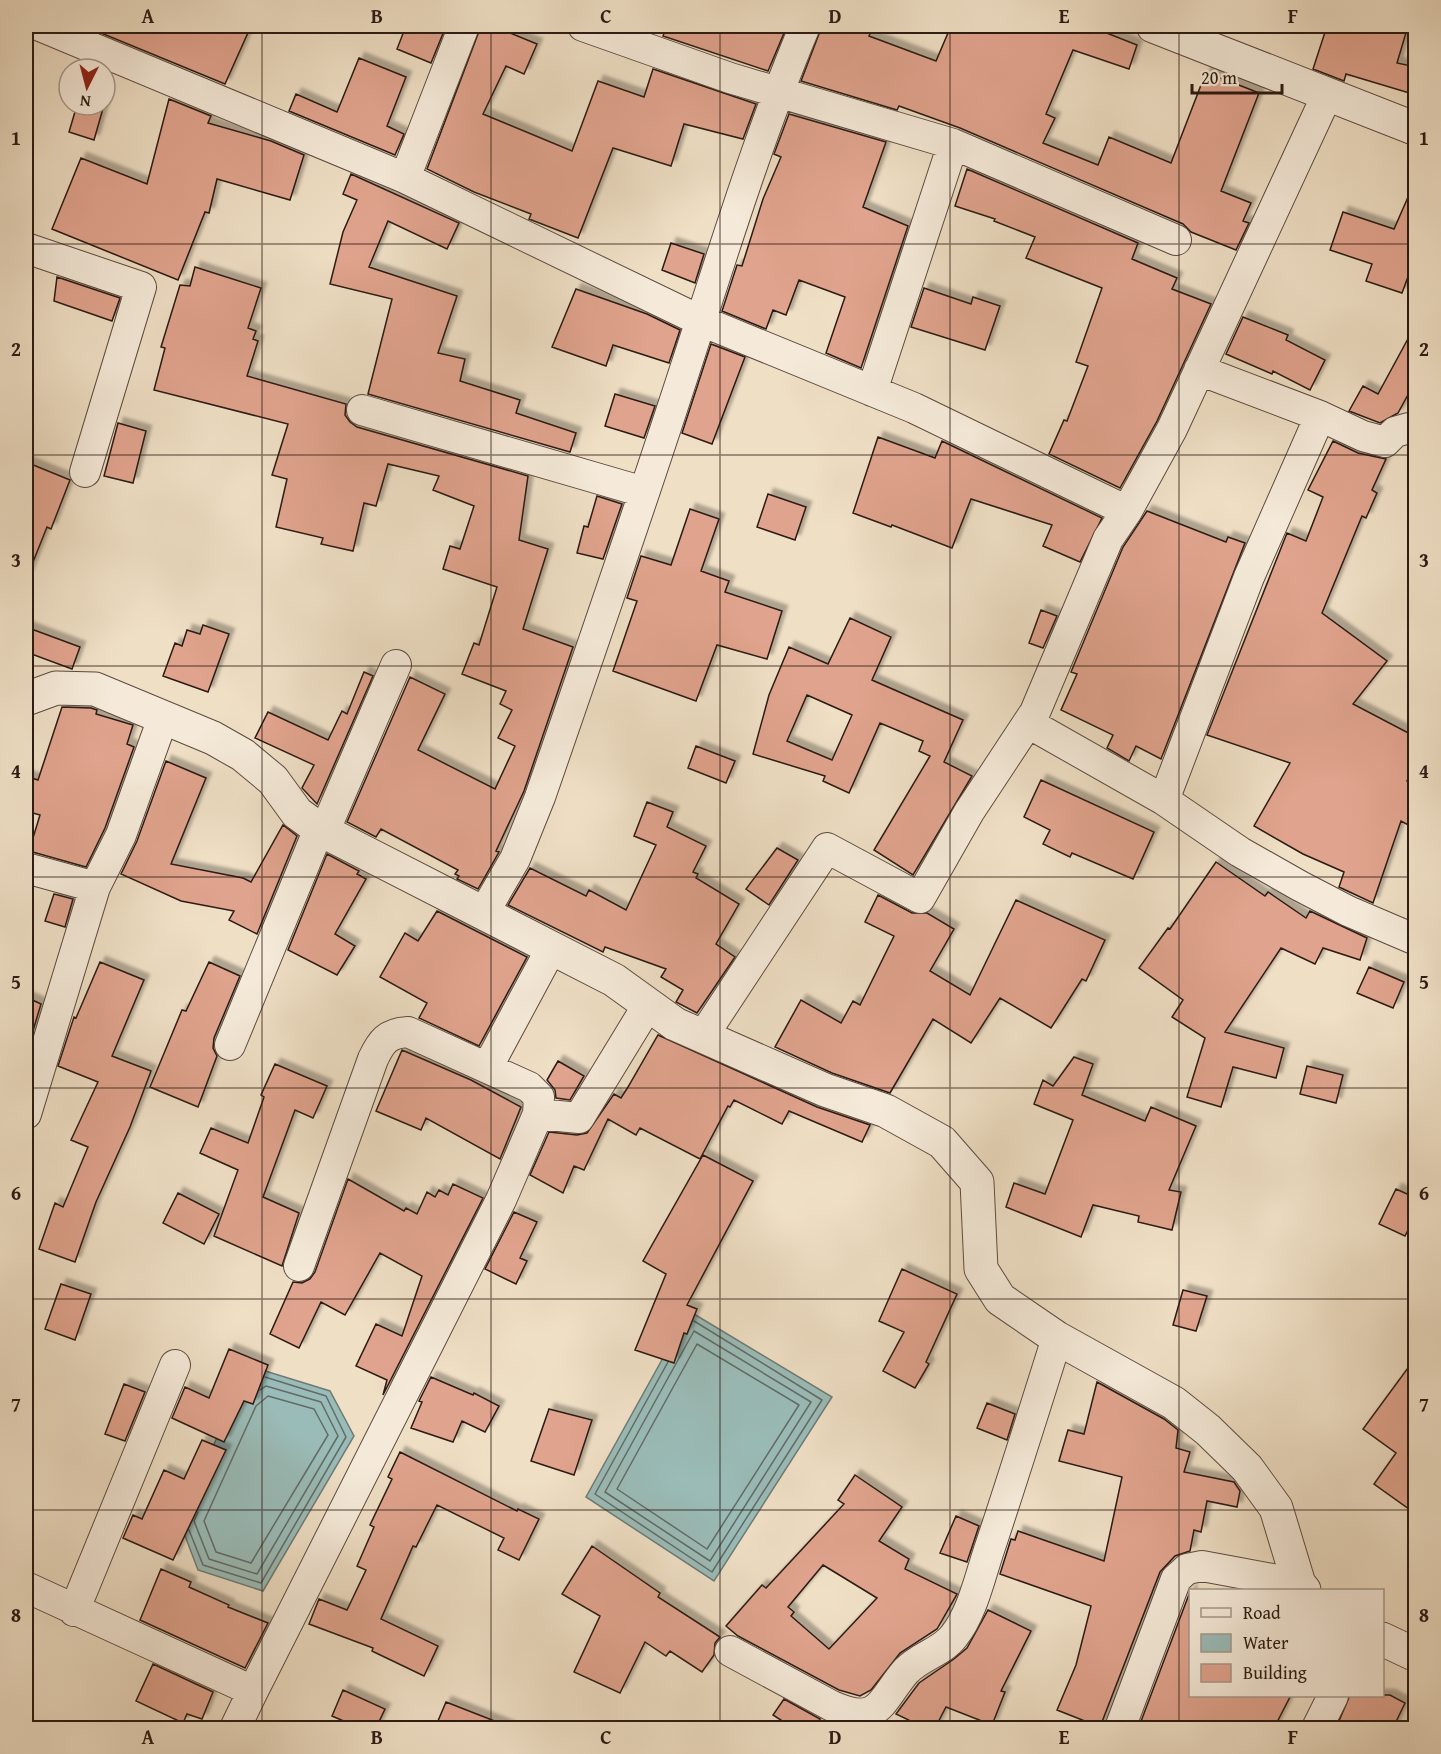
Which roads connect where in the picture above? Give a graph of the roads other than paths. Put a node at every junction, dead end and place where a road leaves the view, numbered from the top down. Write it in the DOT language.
graph roads {
  1 [pos="40,26"];
  2 [pos="464,26"];
  3 [pos="583,26"];
  4 [pos="805,26"];
  5 [pos="1153,26"];
  6 [pos="777,92"];
  7 [pos="1328,95"];
  8 [pos="1416,129"];
  9 [pos="953,144"];
  10 [pos="405,178"];
  11 [pos="1176,240"];
  12 [pos="26,248"];
  13 [pos="699,320"];
  14 [pos="1199,369"];
  15 [pos="872,391"];
  16 [pos="362,410"];
  17 [pos="1320,416"];
  18 [pos="1416,431"];
  19 [pos="85,472"];
  20 [pos="644,492"];
  21 [pos="1127,511"];
  22 [pos="396,665"];
  23 [pos="26,699"];
  24 [pos="1033,715"];
  25 [pos="163,718"];
  26 [pos="1164,800"];
  27 [pos="321,831"];
  28 [pos="26,868"];
  29 [pos="95,887"];
  30 [pos="483,914"];
  31 [pos="1416,940"];
  32 [pos="551,949"];
  33 [pos="648,1005"];
  34 [pos="703,1036"];
  35 [pos="230,1045"];
  36 [pos="487,1068"];
  37 [pos="26,1114"];
  38 [pos="538,1114"];
  39 [pos="299,1266"];
  40 [pos="1057,1338"];
  41 [pos="175,1365"];
  42 [pos="1302,1587"];
  43 [pos="26,1590"];
  44 [pos="74,1611"];
  45 [pos="1384,1639"];
  46 [pos="730,1651"];
  47 [pos="1416,1655"];
  48 [pos="253,1691"];
  49 [pos="1332,1697"];
  50 [pos="826,1717"];
  51 [pos="236,1728"];
  52 [pos="1120,1728"];
  53 [pos="1317,1728"];
  1 -- 10 [label="street"];
  2 -- 10 [label="street"];
  3 -- 6 [label="street"];
  4 -- 6 [label="street"];
  5 -- 7 [label="street"];
  6 -- 9 [label="street"];
  6 -- 13 [label="street"];
  7 -- 8 [label="street"];
  7 -- 14 [label="street"];
  9 -- 11 [label="street"];
  9 -- 15 [label="street"];
  10 -- 13 [label="street"];
  12 -- 19 [label="street"];
  13 -- 15 [label="street"];
  13 -- 20 [label="street"];
  14 -- 17 [label="street"];
  14 -- 21 [label="street"];
  15 -- 21 [label="street"];
  16 -- 20 [label="street"];
  17 -- 18 [label="street"];
  17 -- 26 [label="street"];
  20 -- 30 [label="street"];
  21 -- 24 [label="street"];
  22 -- 27 [label="street"];
  23 -- 25 [label="street"];
  24 -- 26 [label="street"];
  24 -- 34 [label="street"];
  25 -- 27 [label="street"];
  25 -- 29 [label="street"];
  26 -- 31 [label="street"];
  27 -- 30 [label="street"];
  27 -- 35 [label="street"];
  28 -- 29 [label="street"];
  29 -- 37 [label="street"];
  30 -- 32 [label="street"];
  32 -- 33 [label="street"];
  32 -- 36 [label="street"];
  33 -- 34 [label="street"];
  33 -- 38 [label="street"];
  34 -- 40 [label="street"];
  36 -- 38 [label="street"];
  36 -- 39 [label="street"];
  38 -- 48 [label="street"];
  40 -- 42 [label="street"];
  40 -- 50 [label="street"];
  41 -- 44 [label="street"];
  42 -- 52 [label="street"];
  43 -- 44 [label="street"];
  44 -- 48 [label="street"];
  45 -- 47 [label="street"];
  46 -- 50 [label="street"];
  48 -- 51 [label="street"];
  49 -- 53 [label="street"];
}
